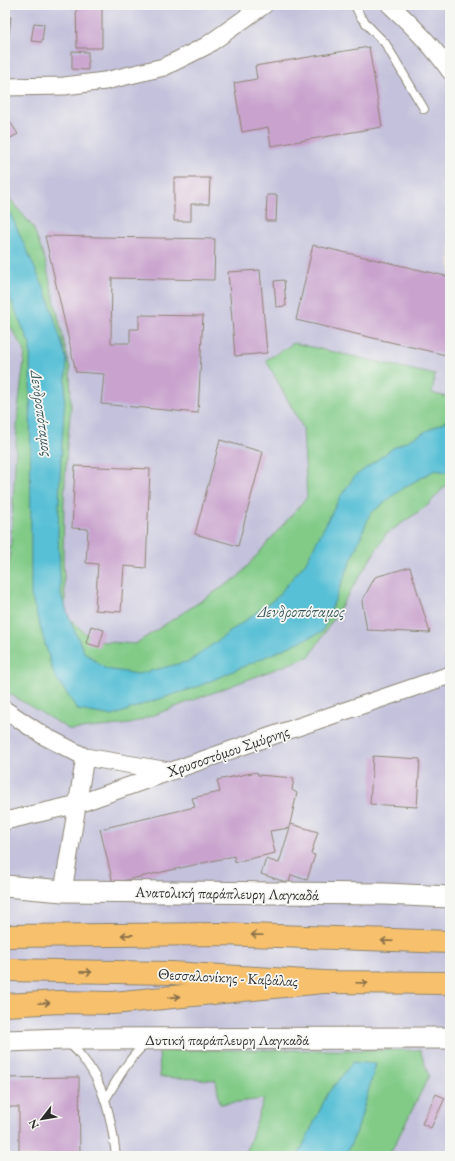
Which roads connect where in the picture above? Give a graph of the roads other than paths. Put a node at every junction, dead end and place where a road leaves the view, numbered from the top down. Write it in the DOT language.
graph roads {
  1 [pos="264,5"];
  2 [pos="355,5"];
  3 [pos="390,5"];
  4 [pos="450,71"];
  5 [pos="5,86"];
  6 [pos="424,109"];
  7 [pos="450,675"];
  8 [pos="5,710"];
  9 [pos="85,757"];
  10 [pos="171,771"];
  11 [pos="78,804"];
  12 [pos="5,822"];
  13 [pos="5,886"];
  14 [pos="63,891"];
  15 [pos="450,897"];
  16 [pos="5,936"];
  17 [pos="450,942"];
  18 [pos="5,970"];
  19 [pos="323,982"];
  20 [pos="450,983"];
  21 [pos="5,1005"];
  22 [pos="450,1038"];
  23 [pos="65,1039"];
  24 [pos="150,1039"];
  25 [pos="5,1041"];
  26 [pos="105,1100"];
  27 [pos="116,1156"];
  1 -- 5 [label="street"];
  2 -- 6 [label="lane"];
  3 -- 4 [label="street"];
  7 -- 10 [label="street, Χρυσοστόμου Σμύρνης"];
  8 -- 9 [label="street"];
  9 -- 10 [label="street"];
  9 -- 11 [label="street"];
  10 -- 11 [label="street, Χρυσοστόμου Σμύρνης"];
  11 -- 12 [label="street, Χρυσοστόμου Σμύρνης"];
  11 -- 14 [label="street"];
  13 -- 14 [label="street, Ανατολική παράπλευρη Λαγκαδά"];
  14 -- 15 [label="street, Ανατολική παράπλευρη Λαγκαδά"];
  17 -- 16 [label="highway, one-way"];
  18 -- 19 [label="highway, Θεσσαλονίκης - Καβάλας, one-way"];
  19 -- 20 [label="highway, Θεσσαλονίκης - Καβάλας, one-way"];
  21 -- 19 [label="highway, one-way"];
  22 -- 24 [label="street, Δυτική παράπλευρη Λαγκαδά"];
  23 -- 24 [label="street, Δυτική παράπλευρη Λαγκαδά"];
  23 -- 25 [label="street, Δυτική παράπλευρη Λαγκαδά"];
  23 -- 26 [label="lane"];
  24 -- 26 [label="lane"];
  26 -- 27 [label="lane"];
}
